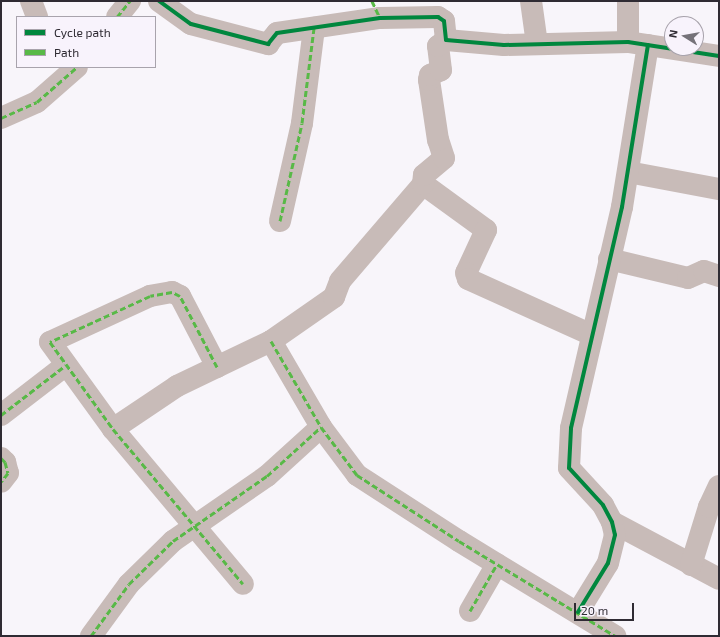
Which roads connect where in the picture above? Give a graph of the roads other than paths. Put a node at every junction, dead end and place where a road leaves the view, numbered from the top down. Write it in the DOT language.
graph roads {
  1 [pos="31,1"];
  2 [pos="130,1"];
  3 [pos="159,1"];
  4 [pos="531,1"];
  5 [pos="628,1"];
  6 [pos="376,10"];
  7 [pos="37,16"];
  8 [pos="118,16"];
  9 [pos="314,28"];
  10 [pos="446,40"];
  11 [pos="537,44"];
  12 [pos="638,44"];
  13 [pos="719,56"];
  14 [pos="75,68"];
  15 [pos="1,118"];
  16 [pos="628,172"];
  17 [pos="424,184"];
  18 [pos="719,189"];
  19 [pos="280,221"];
  20 [pos="609,259"];
  21 [pos="719,276"];
  22 [pos="592,335"];
  23 [pos="271,341"];
  24 [pos="66,365"];
  25 [pos="217,366"];
  26 [pos="1,415"];
  27 [pos="321,427"];
  28 [pos="112,429"];
  29 [pos="1,458"];
  30 [pos="1,482"];
  31 [pos="719,486"];
  32 [pos="612,522"];
  33 [pos="194,527"];
  34 [pos="497,564"];
  35 [pos="691,565"];
  36 [pos="719,579"];
  37 [pos="244,584"];
  38 [pos="470,611"];
  39 [pos="578,612"];
  40 [pos="91,636"];
  41 [pos="615,636"];
  1 -- 7 [label="street"];
  2 -- 8 [label="street"];
  3 -- 9 [label="street"];
  4 -- 11 [label="street"];
  5 -- 12 [label="street"];
  6 -- 9 [label="street"];
  6 -- 10 [label="street"];
  9 -- 19 [label="street"];
  10 -- 11 [label="street"];
  10 -- 17 [label="street"];
  11 -- 12 [label="street"];
  12 -- 13 [label="street"];
  12 -- 16 [label="street"];
  14 -- 15 [label="street"];
  16 -- 18 [label="street"];
  16 -- 20 [label="street"];
  17 -- 22 [label="street"];
  17 -- 23 [label="street"];
  20 -- 21 [label="street"];
  20 -- 22 [label="street"];
  22 -- 32 [label="street"];
  23 -- 25 [label="street"];
  23 -- 27 [label="street"];
  24 -- 25 [label="street"];
  24 -- 26 [label="street"];
  24 -- 28 [label="street"];
  25 -- 28 [label="street"];
  27 -- 33 [label="street"];
  27 -- 34 [label="street"];
  28 -- 33 [label="street"];
  29 -- 30 [label="street"];
  31 -- 35 [label="street"];
  32 -- 35 [label="street"];
  32 -- 39 [label="street"];
  33 -- 37 [label="street"];
  33 -- 40 [label="street"];
  34 -- 38 [label="street"];
  34 -- 39 [label="street"];
  35 -- 36 [label="street"];
  39 -- 41 [label="street"];
}
